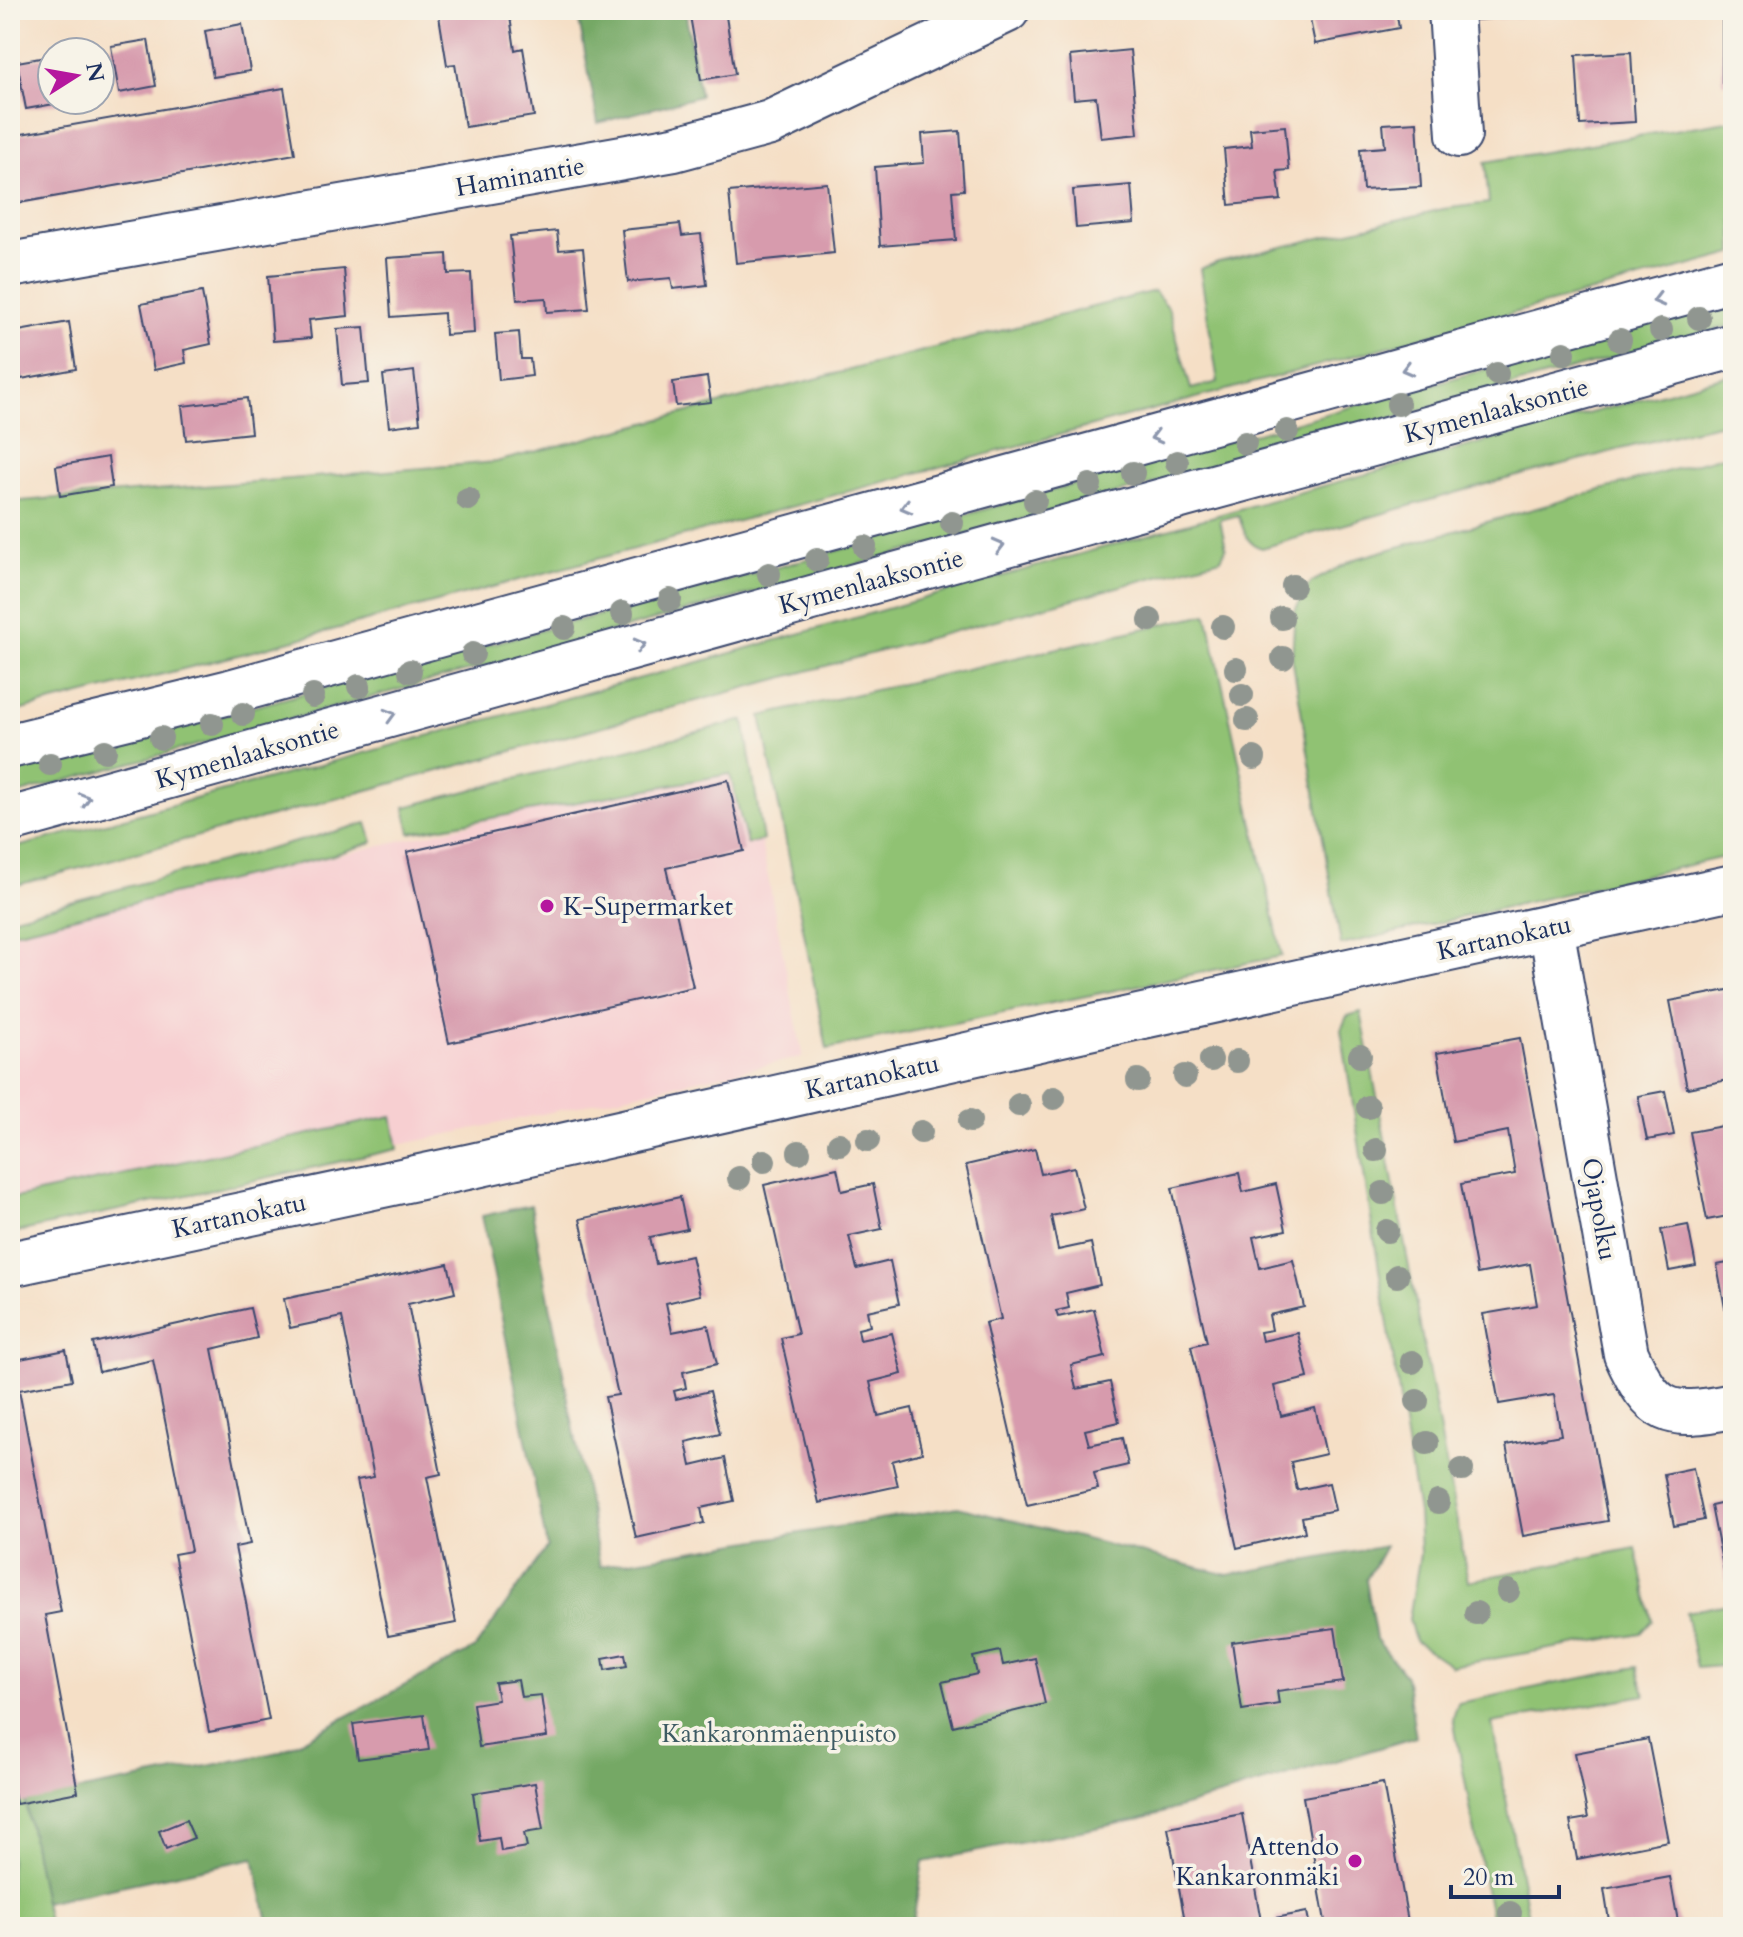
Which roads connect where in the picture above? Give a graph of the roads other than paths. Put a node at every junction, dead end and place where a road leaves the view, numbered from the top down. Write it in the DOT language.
graph roads {
  1 [pos="1007,10"];
  2 [pos="1451,10"];
  3 [pos="1459,135"];
  4 [pos="10,265"];
  5 [pos="1733,279"];
  6 [pos="1733,346"];
  7 [pos="10,746"];
  8 [pos="10,820"];
  9 [pos="1733,887"];
  10 [pos="1551,927"];
  11 [pos="10,1264"];
  12 [pos="1733,1406"];
  1 -- 4 [label="main road, Haminantie"];
  2 -- 3 [label="main road"];
  5 -- 7 [label="main road, one-way"];
  8 -- 6 [label="main road, Kymenlaaksontie, one-way"];
  9 -- 10 [label="main road, Kartanokatu"];
  10 -- 11 [label="main road, Kartanokatu"];
  10 -- 12 [label="main road, Ojapolku"];
}
